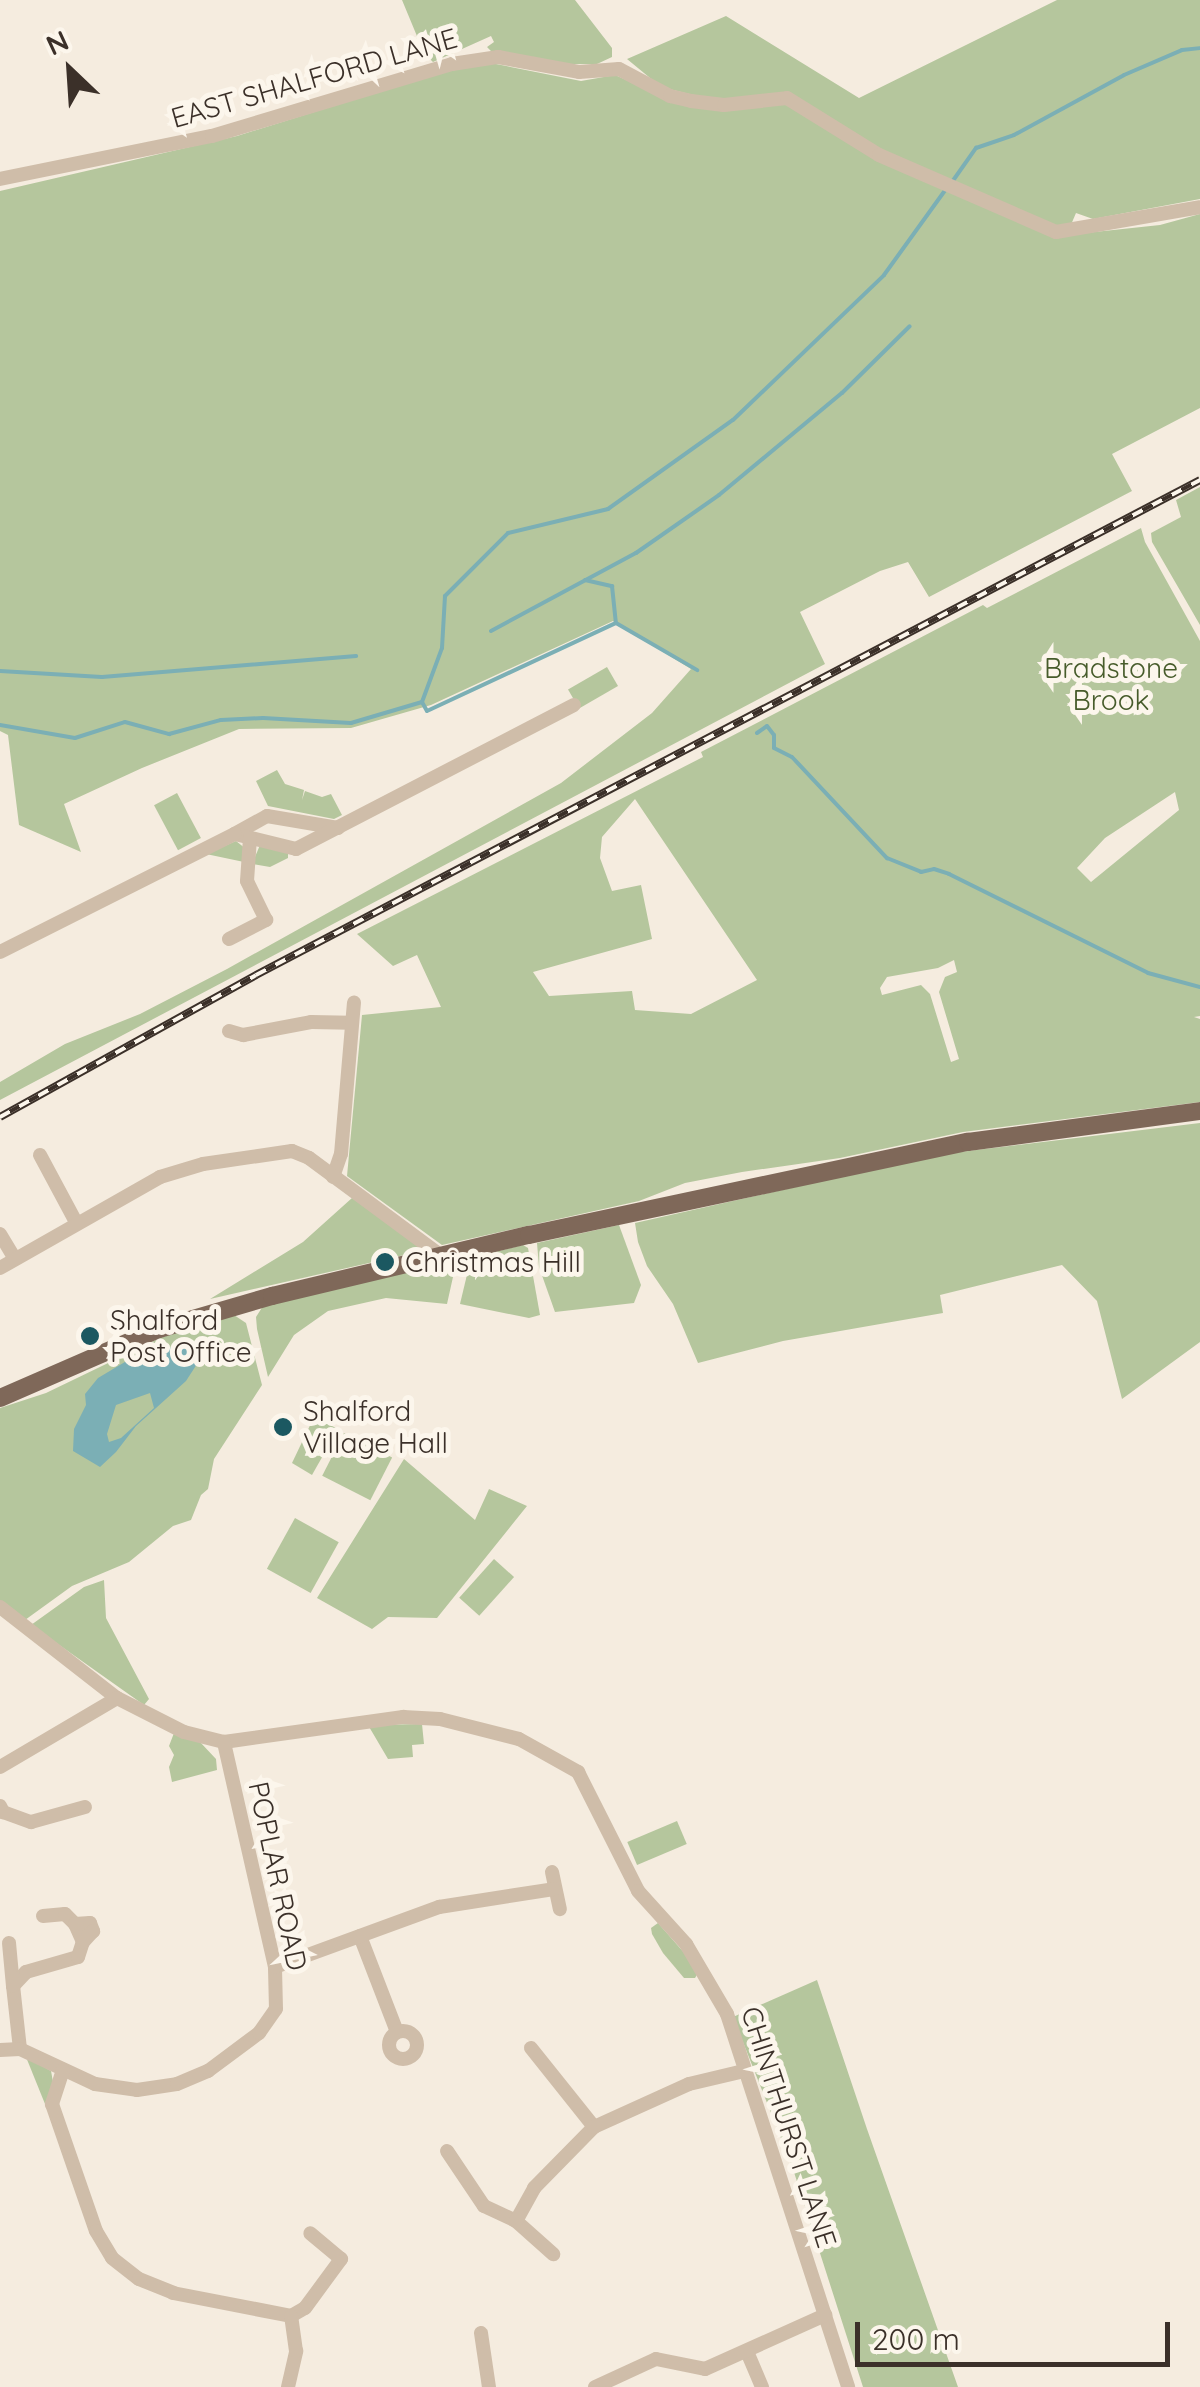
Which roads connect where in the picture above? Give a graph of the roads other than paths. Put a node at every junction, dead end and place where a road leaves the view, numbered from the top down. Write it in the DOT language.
graph roads {
  1 [pos="0,179"];
  2 [pos="1200,207"];
  3 [pos="574,705"];
  4 [pos="338,828"];
  5 [pos="242,836"];
  6 [pos="228,938"];
  7 [pos="0,952"];
  8 [pos="354,1003"];
  9 [pos="350,1023"];
  10 [pos="229,1031"];
  11 [pos="1200,1111"];
  12 [pos="40,1155"];
  13 [pos="333,1177"];
  14 [pos="76,1222"];
  15 [pos="0,1234"];
  16 [pos="443,1257"];
  17 [pos="16,1258"];
  18 [pos="0,1268"];
  19 [pos="0,1398"];
  20 [pos="0,1607"];
  21 [pos="117,1698"];
  22 [pos="224,1742"];
  23 [pos="0,1767"];
  24 [pos="0,1806"];
  25 [pos="85,1806"];
  26 [pos="552,1872"];
  27 [pos="554,1890"];
  28 [pos="560,1909"];
  29 [pos="43,1916"];
  30 [pos="360,1936"];
  31 [pos="9,1942"];
  32 [pos="275,1968"];
  33 [pos="13,1986"];
  34 [pos="398,2032"];
  35 [pos="532,2048"];
  36 [pos="20,2049"];
  37 [pos="0,2050"];
  38 [pos="63,2070"];
  39 [pos="744,2072"];
  40 [pos="594,2127"];
  41 [pos="447,2150"];
  42 [pos="516,2221"];
  43 [pos="310,2233"];
  44 [pos="553,2254"];
  45 [pos="825,2315"];
  46 [pos="291,2316"];
  47 [pos="481,2333"];
  48 [pos="748,2354"];
  49 [pos="288,2387"];
  50 [pos="489,2387"];
  51 [pos="595,2387"];
  52 [pos="762,2387"];
  53 [pos="848,2387"];
  1 -- 2 [label="street, EAST SHALFORD LANE"];
  3 -- 4 [label="street"];
  4 -- 5 [label="street"];
  4 -- 5 [label="street"];
  5 -- 6 [label="street"];
  5 -- 7 [label="street"];
  8 -- 9 [label="street"];
  9 -- 10 [label="street"];
  9 -- 13 [label="street"];
  11 -- 16 [label="main road"];
  12 -- 14 [label="street"];
  13 -- 14 [label="street"];
  13 -- 16 [label="street"];
  14 -- 17 [label="street"];
  15 -- 17 [label="street"];
  16 -- 19 [label="main road"];
  17 -- 18 [label="street"];
  20 -- 21 [label="street, CHINTHURST LANE"];
  21 -- 22 [label="street, CHINTHURST LANE"];
  21 -- 23 [label="street"];
  22 -- 32 [label="street, POPLAR ROAD"];
  22 -- 39 [label="street, CHINTHURST LANE"];
  24 -- 25 [label="street"];
  26 -- 27 [label="street"];
  27 -- 28 [label="street"];
  27 -- 30 [label="street"];
  29 -- 33 [label="street"];
  30 -- 32 [label="street"];
  30 -- 34 [label="street"];
  31 -- 33 [label="street"];
  32 -- 38 [label="street, POPLAR ROAD"];
  33 -- 36 [label="street"];
  35 -- 40 [label="street"];
  36 -- 37 [label="street, POPLAR ROAD"];
  36 -- 38 [label="street, POPLAR ROAD"];
  38 -- 46 [label="street"];
  39 -- 40 [label="street"];
  39 -- 45 [label="street, CHINTHURST LANE"];
  40 -- 42 [label="street"];
  41 -- 42 [label="street"];
  42 -- 44 [label="street"];
  43 -- 46 [label="street"];
  45 -- 48 [label="street"];
  45 -- 53 [label="street, CHINTHURST LANE"];
  46 -- 49 [label="street"];
  47 -- 50 [label="street"];
  48 -- 51 [label="street"];
  48 -- 52 [label="street"];
}
